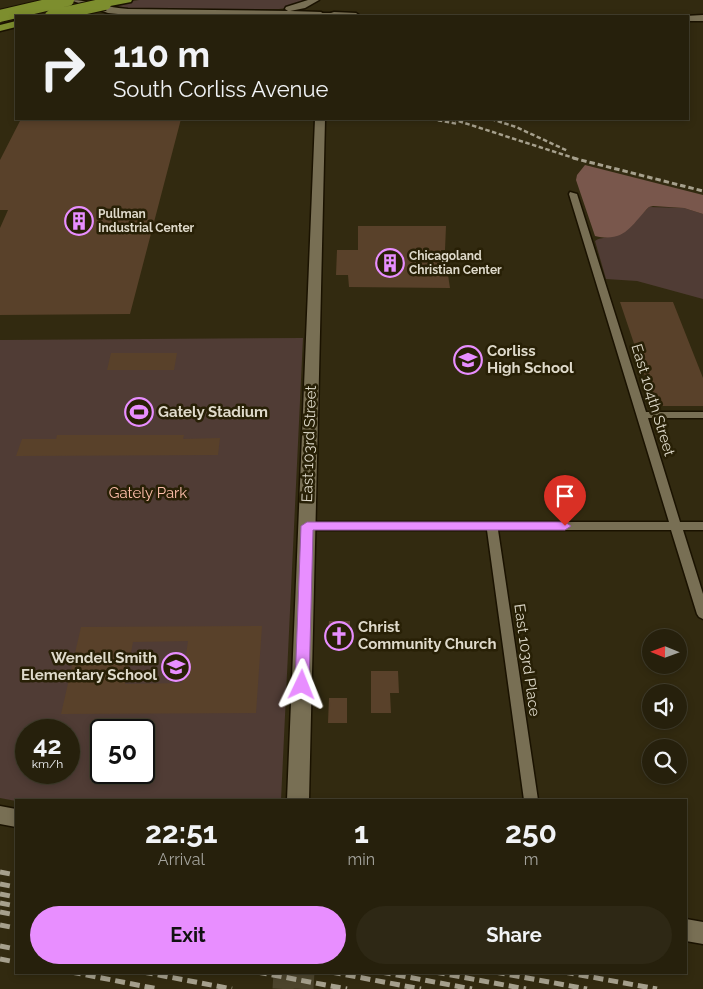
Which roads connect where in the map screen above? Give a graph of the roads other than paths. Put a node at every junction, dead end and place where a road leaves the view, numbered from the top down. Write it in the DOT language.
graph roads {
  1 [pos="68,0"];
  2 [pos="74,0"];
  3 [pos="126,0"];
  4 [pos="314,0"];
  5 [pos="322,0"];
  6 [pos="334,6"];
  7 [pos="252,12"];
  8 [pos="53,15"];
  9 [pos="304,15"];
  10 [pos="321,15"];
  11 [pos="334,15"];
  12 [pos="0,16"];
  13 [pos="689,18"];
  14 [pos="703,18"];
  15 [pos="15,24"];
  16 [pos="0,28"];
  17 [pos="320,120"];
  18 [pos="573,194"];
  19 [pos="641,415"];
  20 [pos="703,415"];
  21 [pos="307,526"];
  22 [pos="492,526"];
  23 [pos="675,526"];
  24 [pos="703,526"];
  25 [pos="703,614"];
  26 [pos="298,799"];
  27 [pos="531,799"];
  28 [pos="0,815"];
  29 [pos="15,818"];
  30 [pos="687,930"];
  31 [pos="703,933"];
  1 -- 12 [label="highway, bridge"];
  2 -- 7 [label="main road"];
  3 -- 8 [label="highway, bridge"];
  4 -- 7 [label="main road"];
  5 -- 10 [label="main road"];
  6 -- 11 [label="main road"];
  7 -- 9 [label="main road"];
  13 -- 14 [label="main road"];
  15 -- 16 [label="highway"];
  17 -- 21 [label="main road, East 103rd Street"];
  18 -- 19 [label="street, East 104th Street"];
  19 -- 20 [label="street"];
  19 -- 23 [label="street, East 104th Street"];
  21 -- 22 [label="street"];
  21 -- 26 [label="main road, East 103rd Street"];
  22 -- 23 [label="street"];
  22 -- 27 [label="street, East 103rd Place"];
  23 -- 24 [label="street"];
  23 -- 25 [label="street, East 104th Street"];
  28 -- 29 [label="main road"];
  30 -- 31 [label="main road"];
}
